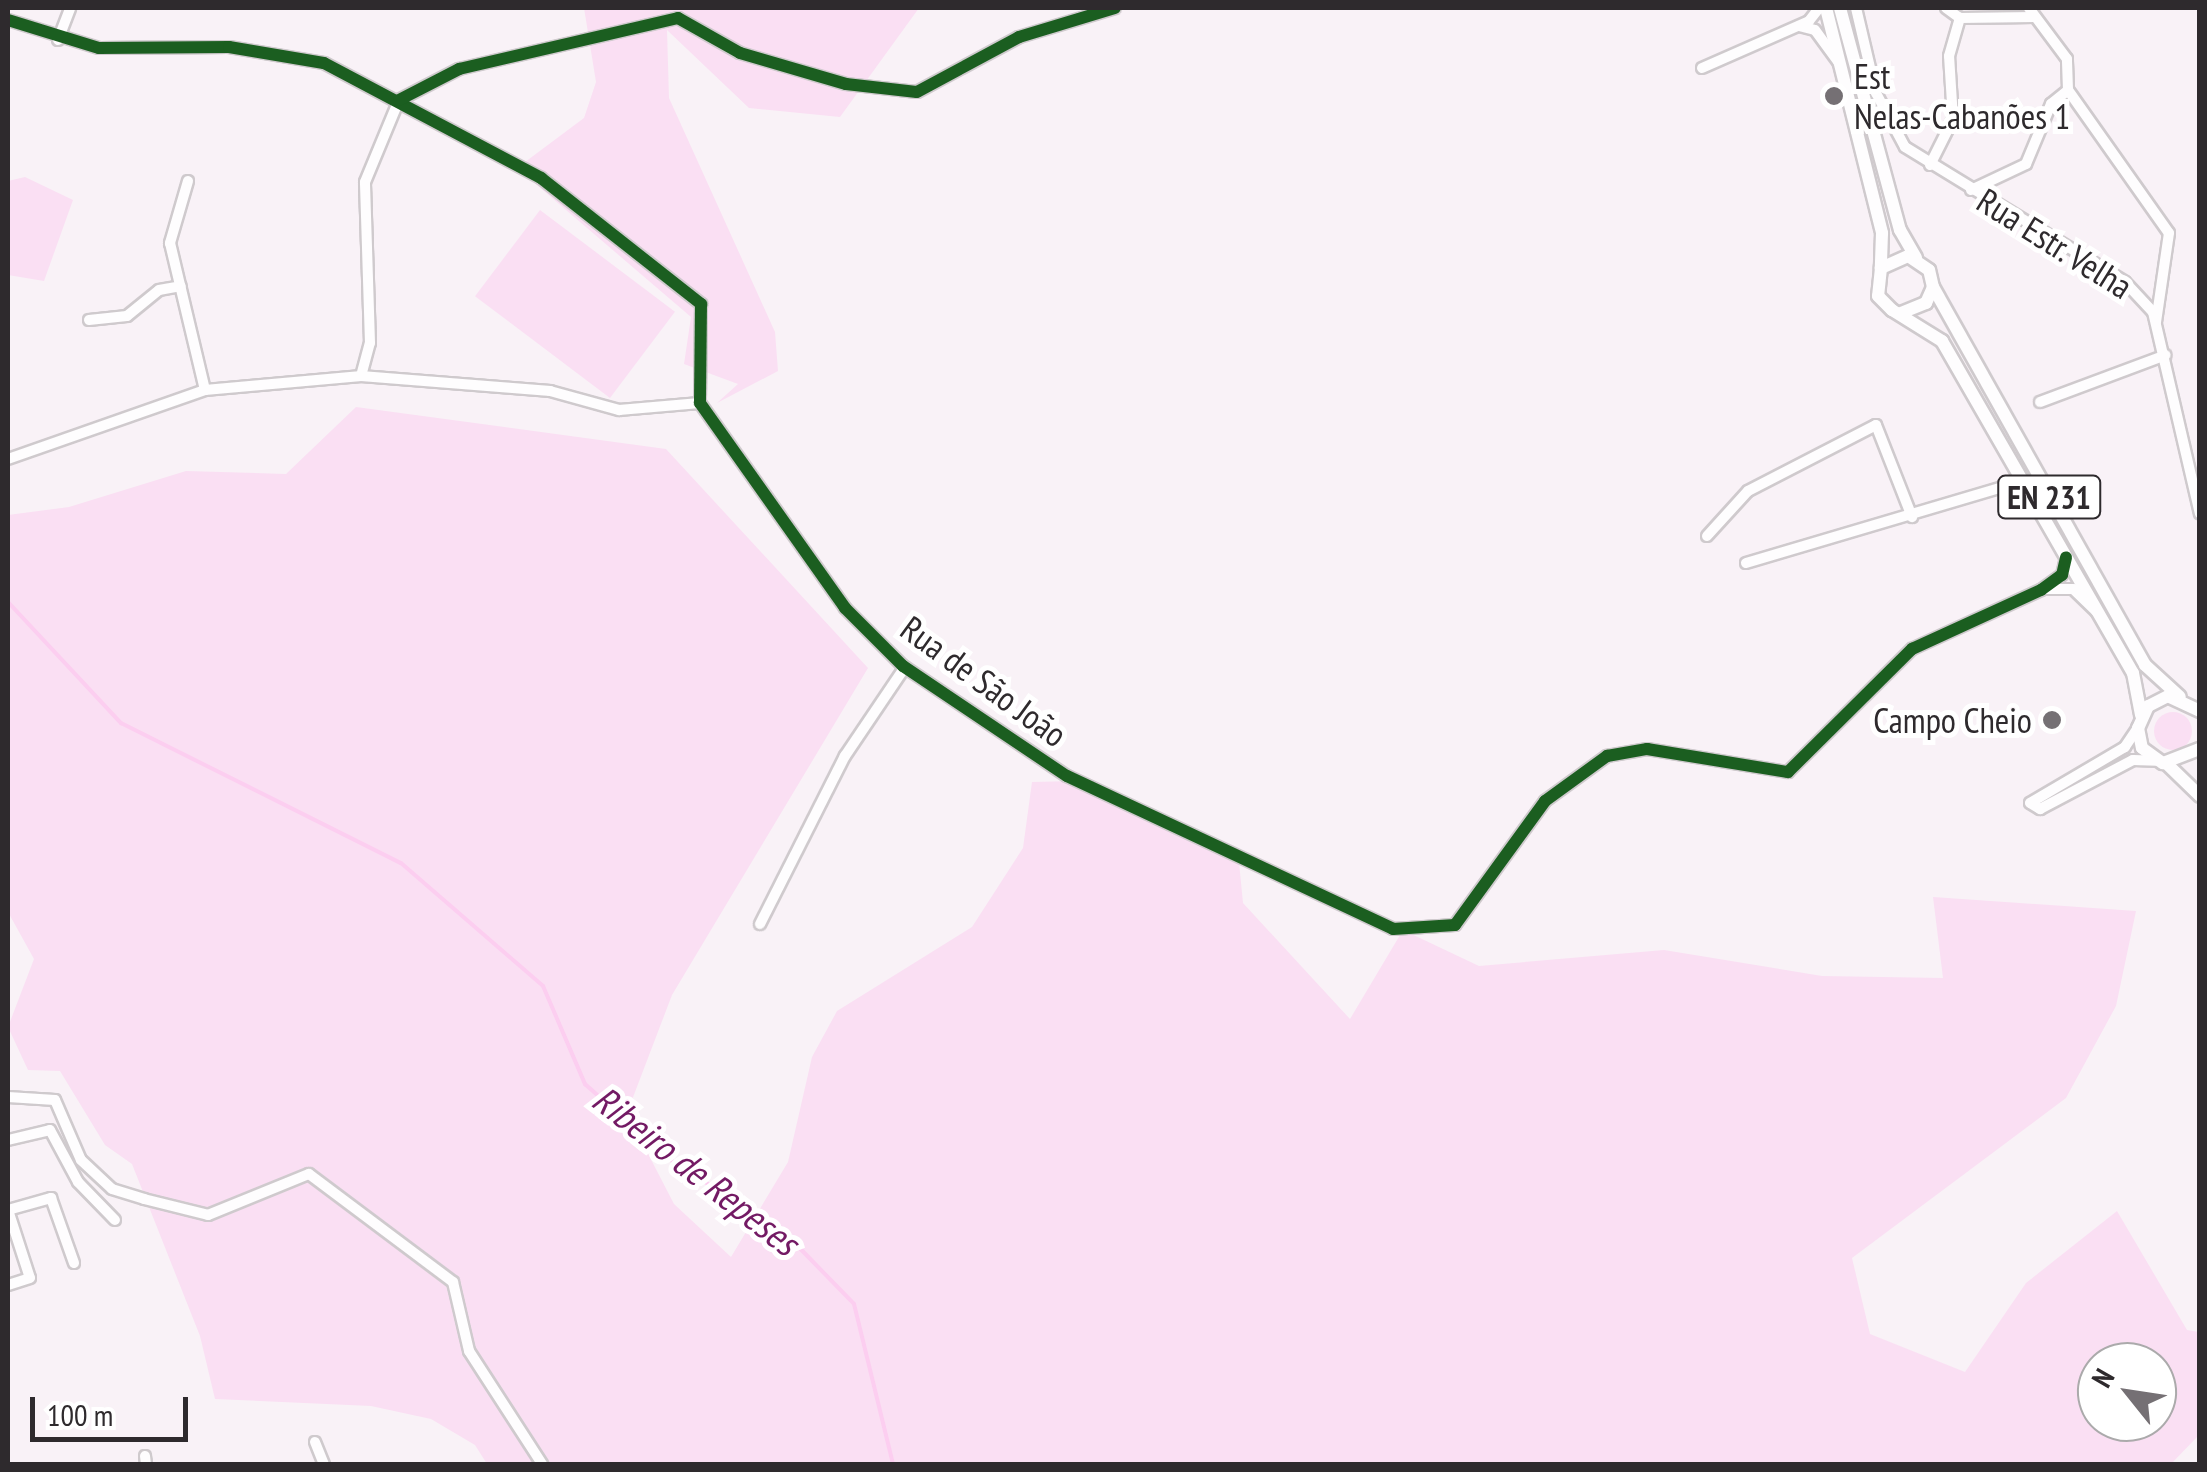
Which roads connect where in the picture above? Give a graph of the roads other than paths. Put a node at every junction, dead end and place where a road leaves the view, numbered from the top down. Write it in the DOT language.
graph roads {
  1 [pos="70,8"];
  2 [pos="1115,8"];
  3 [pos="1822,8"];
  4 [pos="1856,8"];
  5 [pos="1946,8"];
  6 [pos="1843,11"];
  7 [pos="2031,12"];
  8 [pos="1960,18"];
  9 [pos="8,20"];
  10 [pos="1798,26"];
  11 [pos="58,40"];
  12 [pos="1841,65"];
  13 [pos="1702,68"];
  14 [pos="2068,90"];
  15 [pos="398,100"];
  16 [pos="1930,165"];
  17 [pos="188,181"];
  18 [pos="1971,190"];
  19 [pos="1916,258"];
  20 [pos="1880,268"];
  21 [pos="181,286"];
  22 [pos="1933,287"];
  23 [pos="1901,312"];
  24 [pos="89,320"];
  25 [pos="2156,322"];
  26 [pos="2166,356"];
  27 [pos="361,376"];
  28 [pos="205,390"];
  29 [pos="2040,402"];
  30 [pos="700,403"];
  31 [pos="8,458"];
  32 [pos="2023,481"];
  33 [pos="2200,514"];
  34 [pos="1912,517"];
  35 [pos="1708,536"];
  36 [pos="2066,557"];
  37 [pos="1746,564"];
  38 [pos="2041,590"];
  39 [pos="2099,614"];
  40 [pos="905,667"];
  41 [pos="2180,697"];
  42 [pos="2200,711"];
  43 [pos="2139,722"];
  44 [pos="2200,749"];
  45 [pos="2162,763"];
  46 [pos="2200,796"];
  47 [pos="760,924"];
  48 [pos="8,1097"];
  49 [pos="8,1140"];
  50 [pos="8,1210"];
  51 [pos="114,1220"];
  52 [pos="74,1264"];
  53 [pos="8,1285"];
  54 [pos="315,1442"];
  55 [pos="324,1464"];
  56 [pos="542,1464"];
  1 -- 11 [label="street"];
  2 -- 15 [label="street"];
  3 -- 10 [label="street"];
  3 -- 12 [label="main road, EN 231"];
  4 -- 16 [label="street, Rua Estr. Velha"];
  5 -- 8 [label="street"];
  6 -- 19 [label="main road, EN 231"];
  7 -- 8 [label="street"];
  7 -- 14 [label="street"];
  8 -- 16 [label="street"];
  9 -- 11 [label="street"];
  10 -- 12 [label="street"];
  10 -- 13 [label="street"];
  11 -- 15 [label="street"];
  12 -- 20 [label="main road, EN 231"];
  14 -- 18 [label="street"];
  14 -- 25 [label="street"];
  15 -- 27 [label="street"];
  15 -- 30 [label="street"];
  16 -- 18 [label="street, Rua Estr. Velha"];
  17 -- 21 [label="street"];
  18 -- 25 [label="street, Rua Estr. Velha"];
  19 -- 20 [label="main road"];
  19 -- 22 [label="main road, EN 231"];
  20 -- 23 [label="main road, EN 231"];
  21 -- 24 [label="street"];
  21 -- 28 [label="street"];
  22 -- 23 [label="main road"];
  22 -- 41 [label="main road, EN 231"];
  23 -- 32 [label="main road, EN 231"];
  25 -- 26 [label="street, Rua Estr. Velha"];
  26 -- 29 [label="street"];
  26 -- 33 [label="street, Rua Estr. Velha"];
  27 -- 28 [label="street"];
  27 -- 30 [label="street"];
  28 -- 31 [label="street"];
  30 -- 40 [label="street, Rua de São João"];
  32 -- 34 [label="street"];
  32 -- 36 [label="main road, EN 231"];
  34 -- 35 [label="street"];
  34 -- 37 [label="street"];
  36 -- 38 [label="street"];
  36 -- 39 [label="main road, EN 231"];
  38 -- 39 [label="street"];
  38 -- 40 [label="street, Rua de São João"];
  39 -- 43 [label="main road, EN 231"];
  40 -- 47 [label="street"];
  41 -- 42 [label="main road, EN 231"];
  41 -- 43 [label="main road"];
  43 -- 45 [label="main road, EN 231"];
  43 -- 45 [label="street"];
  44 -- 45 [label="main road"];
  45 -- 46 [label="main road, EN 231"];
  48 -- 56 [label="street"];
  49 -- 51 [label="street"];
  50 -- 52 [label="street"];
  50 -- 53 [label="street"];
  54 -- 55 [label="street"];
}
